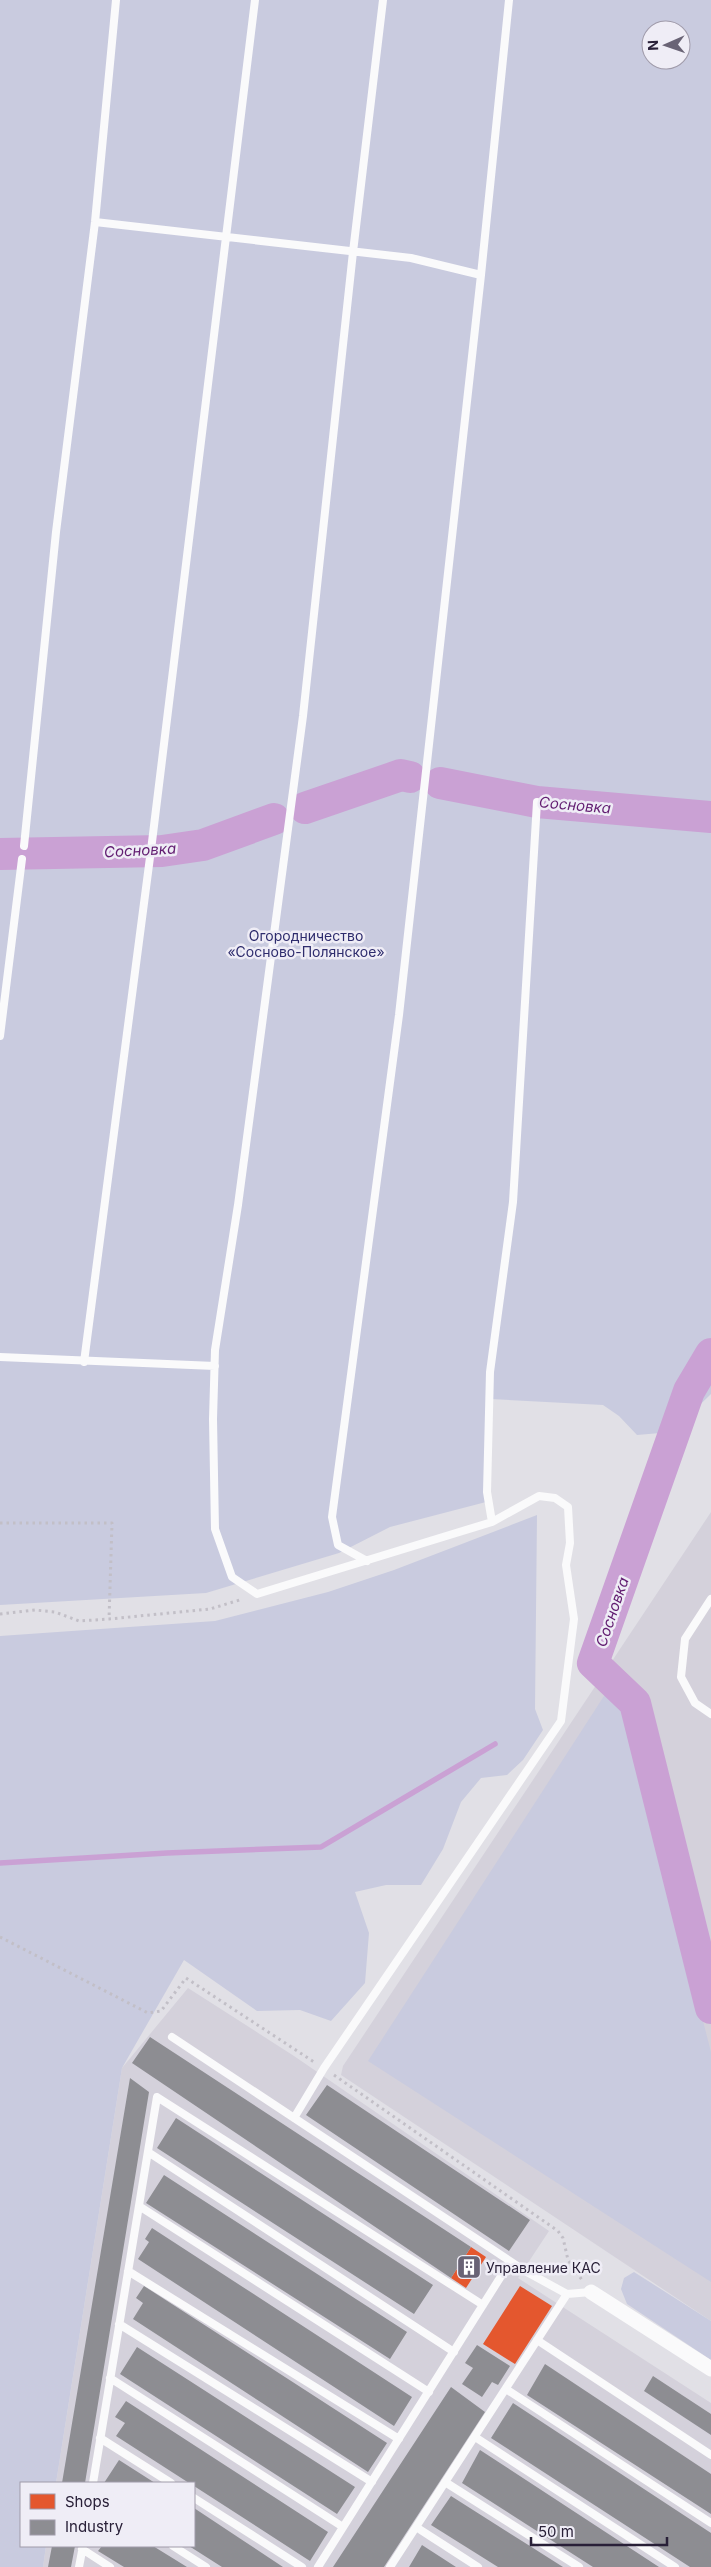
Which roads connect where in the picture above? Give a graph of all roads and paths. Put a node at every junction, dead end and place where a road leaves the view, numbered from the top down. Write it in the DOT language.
graph roads {
  1 [pos="116,0"];
  2 [pos="255,0"];
  3 [pos="383,0"];
  4 [pos="508,0"];
  5 [pos="95,222"];
  6 [pos="225,237"];
  7 [pos="353,252"];
  8 [pos="481,275"];
  9 [pos="537,802"];
  10 [pos="24,846"];
  11 [pos="22,859"];
  12 [pos="0,1036"];
  13 [pos="0,1357"];
  14 [pos="84,1362"];
  15 [pos="215,1366"];
  16 [pos="492,1522"];
  17 [pos="0,1523"];
  18 [pos="367,1561"];
  19 [pos="257,1594"];
  20 [pos="711,1599"];
  21 [pos="0,1614"];
  22 [pos="109,1619"];
  23 [pos="711,1714"];
  24 [pos="0,1937"];
  25 [pos="172,2038"];
  26 [pos="324,2068"];
  27 [pos="294,2118"];
  28 [pos="148,2152"];
  29 [pos="139,2206"];
  30 [pos="510,2262"];
  31 [pos="128,2271"];
  32 [pos="591,2292"];
  33 [pos="567,2294"];
  34 [pos="483,2306"];
  35 [pos="119,2324"];
  36 [pos="537,2340"];
  37 [pos="454,2352"];
  38 [pos="711,2369"];
  39 [pos="110,2378"];
  40 [pos="506,2389"];
  41 [pos="429,2392"];
  42 [pos="475,2436"];
  43 [pos="100,2438"];
  44 [pos="399,2439"];
  45 [pos="711,2455"];
  46 [pos="93,2482"];
  47 [pos="169,2482"];
  48 [pos="372,2482"];
  49 [pos="445,2482"];
  50 [pos="195,2499"];
  51 [pos="711,2522"];
  52 [pos="343,2527"];
  53 [pos="416,2527"];
  54 [pos="82,2547"];
  55 [pos="175,2547"];
  56 [pos="79,2567"];
  57 [pos="110,2567"];
  58 [pos="206,2567"];
  59 [pos="302,2567"];
  60 [pos="318,2567"];
  61 [pos="390,2567"];
  62 [pos="478,2567"];
  63 [pos="579,2567"];
  64 [pos="675,2567"];
  1 -- 5 [label="lane"];
  2 -- 6 [label="lane"];
  3 -- 7 [label="lane"];
  4 -- 8 [label="lane"];
  5 -- 6 [label="lane"];
  5 -- 10 [label="lane"];
  6 -- 7 [label="lane"];
  6 -- 14 [label="lane"];
  7 -- 8 [label="lane"];
  7 -- 15 [label="lane"];
  8 -- 18 [label="lane"];
  9 -- 16 [label="lane"];
  11 -- 12 [label="lane"];
  13 -- 14 [label="lane"];
  14 -- 15 [label="lane"];
  15 -- 19 [label="lane"];
  16 -- 18 [label="lane"];
  16 -- 26 [label="lane"];
  17 -- 22 [label="path"];
  18 -- 19 [label="lane"];
  19 -- 22 [label="path"];
  20 -- 23 [label="lane"];
  21 -- 22 [label="path"];
  24 -- 26 [label="path"];
  25 -- 27 [label="lane"];
  26 -- 27 [label="lane"];
  26 -- 32 [label="path"];
  27 -- 30 [label="lane"];
  28 -- 29 [label="lane"];
  28 -- 34 [label="lane"];
  28 -- 37 [label="lane"];
  29 -- 31 [label="lane"];
  29 -- 41 [label="lane"];
  30 -- 33 [label="lane"];
  30 -- 34 [label="lane"];
  31 -- 35 [label="lane"];
  31 -- 44 [label="lane"];
  32 -- 33 [label="lane"];
  32 -- 38 [label="street"];
  33 -- 36 [label="lane"];
  34 -- 37 [label="lane"];
  35 -- 39 [label="lane"];
  35 -- 48 [label="lane"];
  36 -- 40 [label="lane"];
  36 -- 45 [label="lane"];
  37 -- 41 [label="lane"];
  39 -- 43 [label="lane"];
  39 -- 52 [label="lane"];
  40 -- 42 [label="lane"];
  40 -- 51 [label="lane"];
  41 -- 44 [label="lane"];
  42 -- 49 [label="lane"];
  42 -- 64 [label="lane"];
  43 -- 46 [label="lane"];
  43 -- 47 [label="lane"];
  44 -- 48 [label="lane"];
  48 -- 52 [label="lane"];
  49 -- 53 [label="lane"];
  49 -- 63 [label="lane"];
  50 -- 59 [label="lane"];
  52 -- 60 [label="lane"];
  53 -- 61 [label="lane"];
  53 -- 62 [label="lane"];
  54 -- 56 [label="lane"];
  54 -- 57 [label="lane"];
  55 -- 58 [label="lane"];
}
